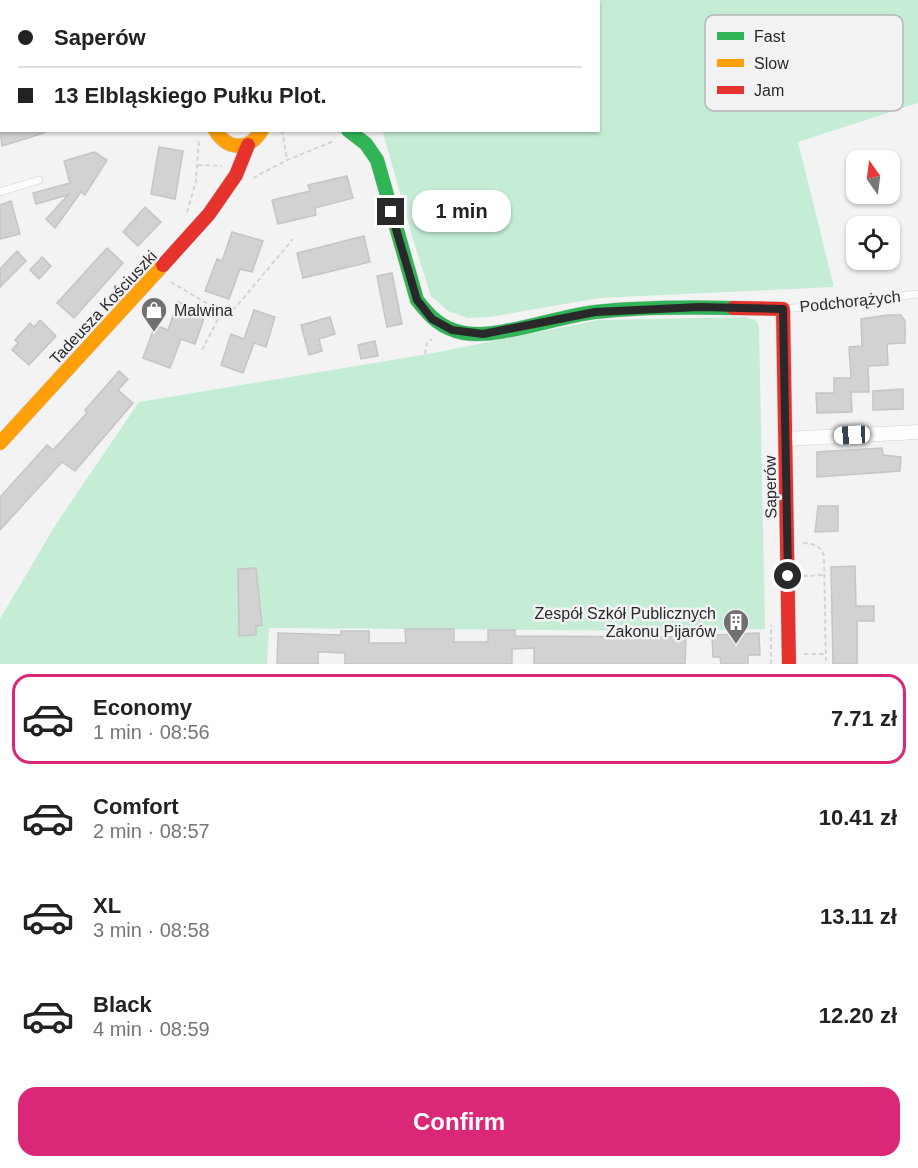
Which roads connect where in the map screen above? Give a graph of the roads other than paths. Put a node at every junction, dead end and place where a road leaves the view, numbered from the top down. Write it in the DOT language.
graph roads {
  1 [pos="270,132"];
  2 [pos="351,132"];
  3 [pos="256,138"];
  4 [pos="222,148"];
  5 [pos="39,180"];
  6 [pos="225,189"];
  7 [pos="0,192"];
  8 [pos="918,294"];
  9 [pos="783,309"];
  10 [pos="24,416"];
  11 [pos="0,420"];
  12 [pos="918,432"];
  13 [pos="785,439"];
  14 [pos="0,443"];
  15 [pos="789,659"];
  1 -- 3 [label="street"];
  2 -- 9 [label="street"];
  3 -- 4 [label="street"];
  3 -- 6 [label="street, Tadeusza Kościuszki"];
  4 -- 6 [label="street"];
  5 -- 7 [label="lane"];
  6 -- 10 [label="street, Tadeusza Kościuszki"];
  8 -- 9 [label="lane, Podchorążych"];
  9 -- 13 [label="street, Saperów"];
  10 -- 11 [label="street"];
  10 -- 14 [label="street, Tadeusza Kościuszki"];
  12 -- 13 [label="street"];
  13 -- 15 [label="street, Saperów"];
}
